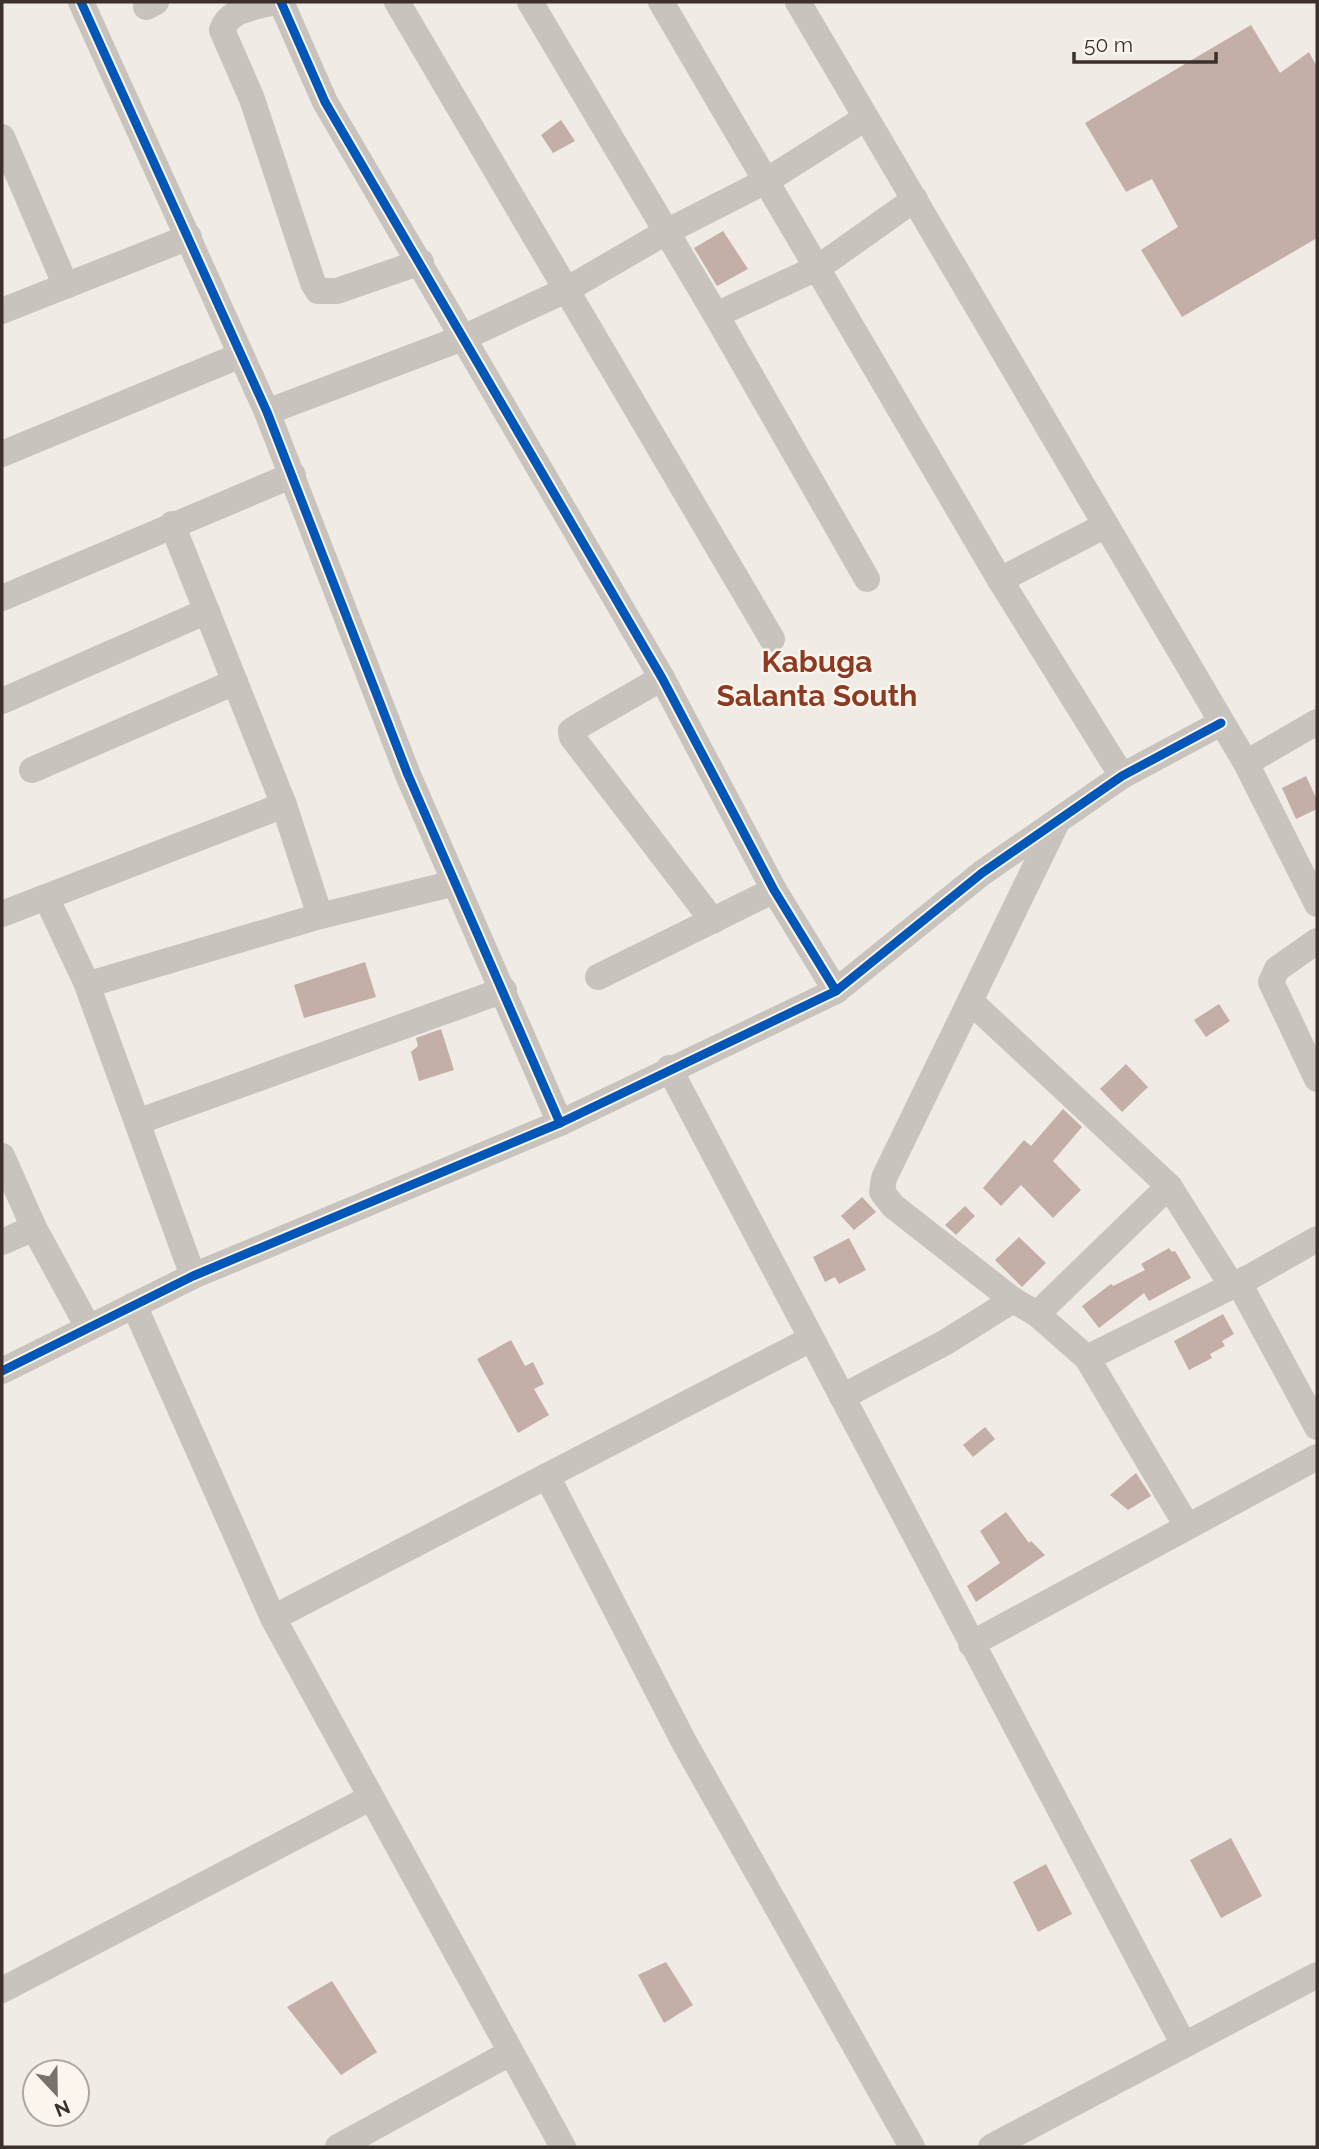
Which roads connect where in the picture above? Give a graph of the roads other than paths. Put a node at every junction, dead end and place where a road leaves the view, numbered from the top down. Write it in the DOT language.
graph roads {
  1 [pos="81,2"];
  2 [pos="278,2"];
  3 [pos="397,2"];
  4 [pos="530,2"];
  5 [pos="661,2"];
  6 [pos="798,2"];
  7 [pos="864,119"];
  8 [pos="4,151"];
  9 [pos="766,181"];
  10 [pos="915,199"];
  11 [pos="666,232"];
  12 [pos="189,237"];
  13 [pos="421,262"];
  14 [pos="819,267"];
  15 [pos="66,286"];
  16 [pos="566,289"];
  17 [pos="2,311"];
  18 [pos="716,314"];
  19 [pos="465,337"];
  20 [pos="241,355"];
  21 [pos="267,412"];
  22 [pos="2,454"];
  23 [pos="293,475"];
  24 [pos="172,524"];
  25 [pos="1104,526"];
  26 [pos="867,579"];
  27 [pos="1000,580"];
  28 [pos="2,598"];
  29 [pos="207,611"];
  30 [pos="772,639"];
  31 [pos="662,678"];
  32 [pos="235,682"];
  33 [pos="2,701"];
  34 [pos="1317,722"];
  35 [pos="1221,723"];
  36 [pos="1246,763"];
  37 [pos="32,769"];
  38 [pos="1122,776"];
  39 [pos="284,805"];
  40 [pos="1057,821"];
  41 [pos="455,883"];
  42 [pos="774,890"];
  43 [pos="46,897"];
  44 [pos="1317,904"];
  45 [pos="2,914"];
  46 [pos="320,916"];
  47 [pos="713,921"];
  48 [pos="1317,941"];
  49 [pos="598,976"];
  50 [pos="86,982"];
  51 [pos="504,990"];
  52 [pos="836,991"];
  53 [pos="970,1001"];
  54 [pos="669,1068"];
  55 [pos="1317,1079"];
  56 [pos="137,1122"];
  57 [pos="560,1123"];
  58 [pos="2,1156"];
  59 [pos="1169,1186"];
  60 [pos="34,1228"];
  61 [pos="1317,1239"];
  62 [pos="2,1242"];
  63 [pos="193,1276"];
  64 [pos="1235,1284"];
  65 [pos="1013,1300"];
  66 [pos="134,1305"];
  67 [pos="1037,1314"];
  68 [pos="88,1327"];
  69 [pos="811,1339"];
  70 [pos="1087,1358"];
  71 [pos="2,1371"];
  72 [pos="842,1397"];
  73 [pos="1317,1427"];
  74 [pos="1317,1457"];
  75 [pos="547,1476"];
  76 [pos="1187,1526"];
  77 [pos="274,1618"];
  78 [pos="971,1644"];
  79 [pos="370,1798"];
  80 [pos="1317,1975"];
  81 [pos="2,1990"];
  82 [pos="1184,2045"];
  83 [pos="510,2053"];
  84 [pos="338,2147"];
  85 [pos="563,2147"];
  86 [pos="912,2147"];
  87 [pos="991,2147"];
  1 -- 12 [label="street"];
  2 -- 13 [label="street"];
  2 -- 13 [label="street"];
  3 -- 16 [label="street"];
  4 -- 11 [label="street"];
  5 -- 9 [label="street"];
  6 -- 7 [label="street"];
  7 -- 9 [label="street"];
  7 -- 10 [label="street"];
  8 -- 15 [label="street"];
  9 -- 11 [label="street"];
  9 -- 14 [label="street"];
  10 -- 14 [label="street"];
  10 -- 25 [label="street"];
  11 -- 16 [label="street"];
  11 -- 18 [label="street"];
  12 -- 15 [label="street"];
  12 -- 20 [label="street"];
  13 -- 19 [label="street"];
  14 -- 18 [label="street"];
  14 -- 27 [label="street"];
  15 -- 17 [label="street"];
  16 -- 19 [label="street"];
  16 -- 30 [label="street"];
  18 -- 26 [label="street"];
  19 -- 21 [label="street"];
  19 -- 31 [label="street"];
  20 -- 21 [label="street"];
  20 -- 22 [label="street"];
  21 -- 23 [label="street"];
  23 -- 24 [label="street"];
  23 -- 41 [label="street"];
  24 -- 28 [label="street"];
  24 -- 29 [label="street"];
  25 -- 27 [label="street"];
  25 -- 35 [label="street"];
  27 -- 38 [label="street"];
  29 -- 32 [label="street"];
  29 -- 33 [label="street"];
  31 -- 42 [label="street"];
  31 -- 47 [label="street"];
  32 -- 37 [label="street"];
  32 -- 39 [label="street"];
  34 -- 36 [label="street"];
  35 -- 36 [label="street"];
  35 -- 38 [label="street"];
  36 -- 44 [label="street"];
  38 -- 40 [label="street"];
  39 -- 43 [label="street"];
  39 -- 46 [label="street"];
  40 -- 52 [label="street"];
  40 -- 53 [label="street"];
  41 -- 46 [label="street"];
  41 -- 51 [label="street"];
  42 -- 47 [label="street"];
  42 -- 52 [label="street"];
  43 -- 45 [label="street"];
  43 -- 50 [label="street"];
  46 -- 50 [label="street"];
  47 -- 49 [label="street"];
  48 -- 55 [label="street"];
  50 -- 56 [label="street"];
  51 -- 56 [label="street"];
  51 -- 57 [label="street"];
  52 -- 54 [label="street"];
  53 -- 59 [label="street"];
  53 -- 65 [label="street"];
  54 -- 57 [label="street"];
  54 -- 69 [label="street"];
  56 -- 63 [label="street"];
  57 -- 63 [label="street"];
  58 -- 60 [label="street"];
  59 -- 64 [label="street"];
  59 -- 67 [label="street"];
  60 -- 62 [label="street"];
  60 -- 68 [label="street"];
  61 -- 64 [label="street"];
  63 -- 66 [label="street"];
  64 -- 70 [label="street"];
  64 -- 73 [label="street"];
  65 -- 67 [label="street"];
  65 -- 72 [label="street"];
  66 -- 68 [label="street"];
  66 -- 77 [label="street"];
  67 -- 70 [label="street"];
  68 -- 71 [label="street"];
  69 -- 72 [label="street"];
  69 -- 75 [label="street"];
  70 -- 76 [label="street"];
  72 -- 78 [label="street"];
  74 -- 76 [label="street"];
  75 -- 77 [label="street"];
  75 -- 86 [label="street"];
  76 -- 78 [label="street"];
  77 -- 79 [label="street"];
  78 -- 82 [label="street"];
  79 -- 81 [label="street"];
  79 -- 83 [label="street"];
  80 -- 82 [label="street"];
  82 -- 87 [label="street"];
  83 -- 84 [label="street"];
  83 -- 85 [label="street"];
}
